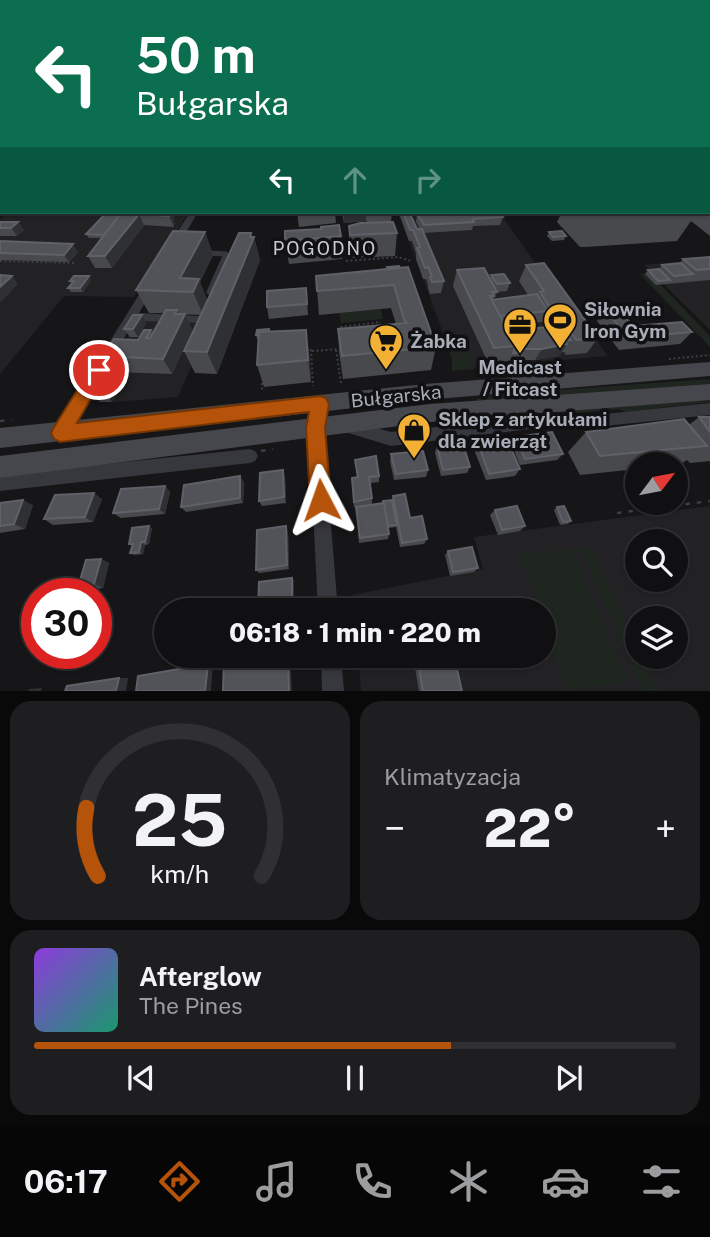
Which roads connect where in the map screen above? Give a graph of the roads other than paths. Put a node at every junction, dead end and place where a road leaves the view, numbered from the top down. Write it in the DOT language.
graph roads {
  1 [pos="193,214"];
  2 [pos="170,252"];
  3 [pos="201,253"];
  4 [pos="153,279"];
  5 [pos="209,292"];
  6 [pos="131,317"];
  7 [pos="198,320"];
  8 [pos="710,369"];
  9 [pos="710,393"];
  10 [pos="317,395"];
  11 [pos="710,409"];
  12 [pos="341,424"];
  13 [pos="316,428"];
  14 [pos="60,433"];
  15 [pos="0,438"];
  16 [pos="219,450"];
  17 [pos="250,456"];
  18 [pos="0,467"];
  19 [pos="0,484"];
  20 [pos="327,598"];
  21 [pos="332,668"];
  22 [pos="333,691"];
  1 -- 2 [label="street"];
  3 -- 5 [label="lane"];
  4 -- 6 [label="street"];
  6 -- 7 [label="street"];
  6 -- 14 [label="street"];
  8 -- 10 [label="street, Bułgarska"];
  9 -- 12 [label="street, Bułgarska"];
  10 -- 13 [label="street"];
  10 -- 14 [label="street, Bułgarska"];
  11 -- 12 [label="street, Bułgarska"];
  12 -- 13 [label="street, Bułgarska"];
  13 -- 16 [label="street, Bułgarska"];
  13 -- 20 [label="street"];
  14 -- 15 [label="street, Bułgarska"];
  16 -- 17 [label="street, Bułgarska"];
  16 -- 18 [label="street, Bułgarska"];
  16 -- 19 [label="street, Bułgarska"];
  21 -- 22 [label="street"];
}
